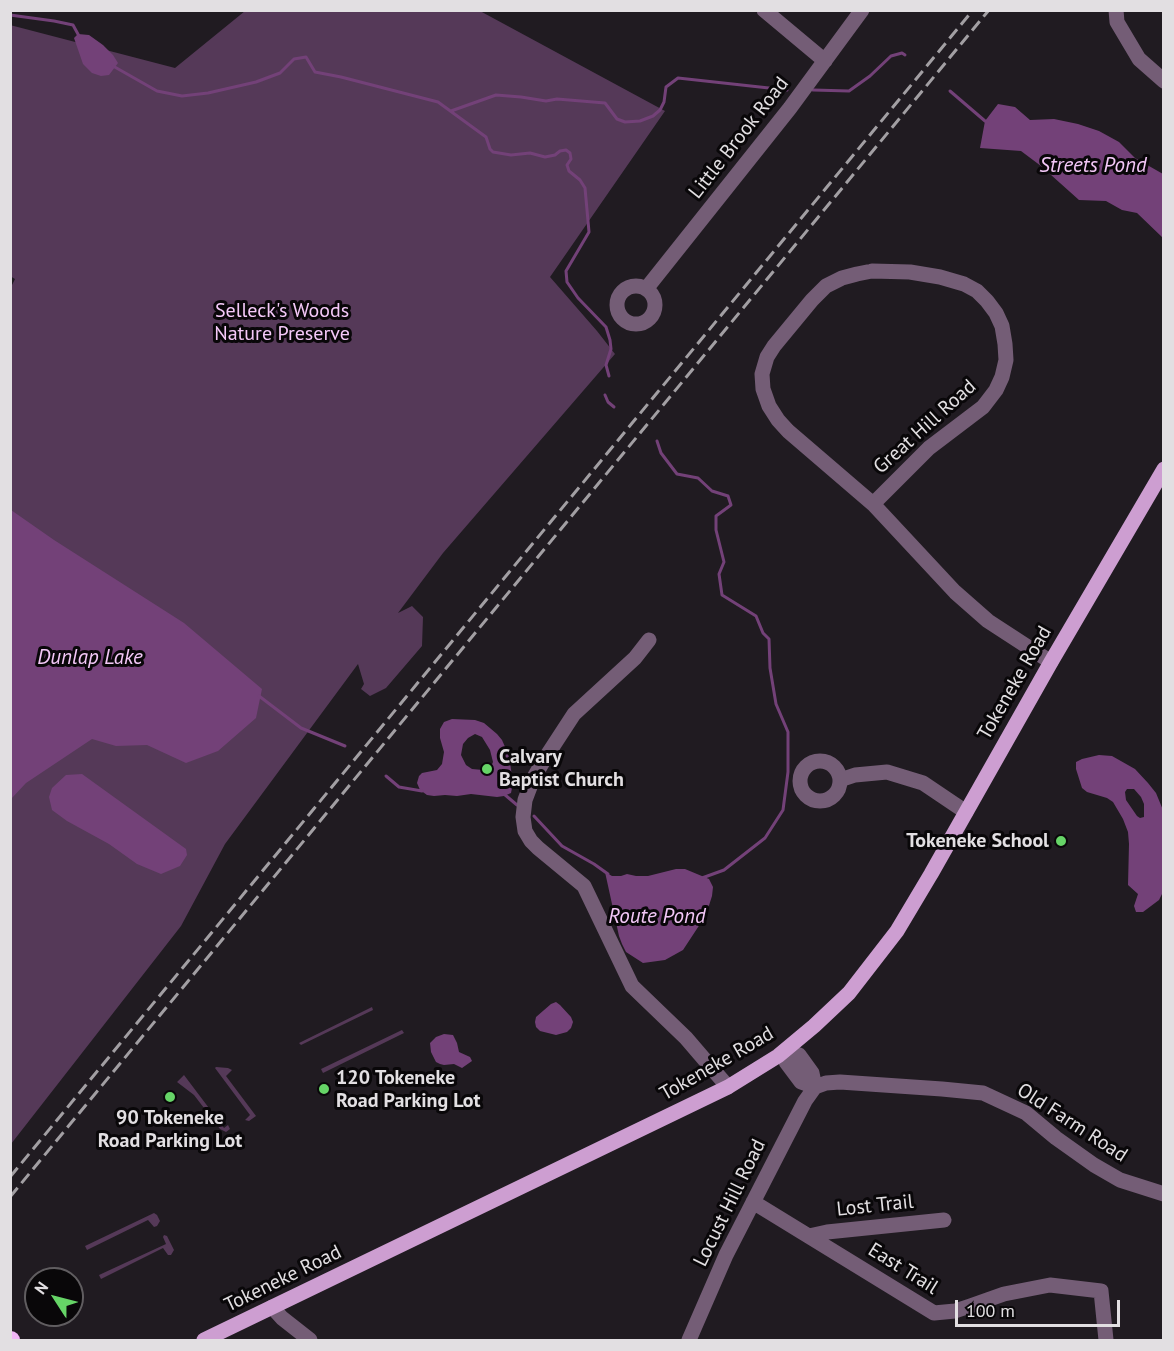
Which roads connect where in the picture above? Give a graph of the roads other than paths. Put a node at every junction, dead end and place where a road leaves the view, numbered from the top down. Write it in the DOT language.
graph roads {
  1 [pos="764,10"];
  2 [pos="862,10"];
  3 [pos="1116,10"];
  4 [pos="825,61"];
  5 [pos="1164,81"];
  6 [pos="646,289"];
  7 [pos="1164,469"];
  8 [pos="873,504"];
  9 [pos="649,640"];
  10 [pos="1051,662"];
  11 [pos="840,780"];
  12 [pos="966,812"];
  13 [pos="786,1051"];
  14 [pos="815,1087"];
  15 [pos="728,1088"];
  16 [pos="1164,1194"];
  17 [pos="753,1203"];
  18 [pos="944,1220"];
  19 [pos="809,1236"];
  20 [pos="272,1307"];
  21 [pos="204,1341"];
  22 [pos="310,1341"];
  23 [pos="689,1341"];
  24 [pos="1106,1341"];
  1 -- 4 [label="street"];
  2 -- 4 [label="street, Little Brook Road"];
  3 -- 5 [label="street"];
  4 -- 6 [label="street, Little Brook Road"];
  7 -- 10 [label="main road, Tokeneke Road"];
  8 -- 8 [label="street, Great Hill Road"];
  8 -- 10 [label="street, Great Hill Road"];
  9 -- 15 [label="street"];
  10 -- 12 [label="main road, Tokeneke Road"];
  11 -- 12 [label="street"];
  12 -- 13 [label="main road, Tokeneke Road"];
  13 -- 14 [label="street"];
  13 -- 15 [label="main road, Tokeneke Road"];
  14 -- 16 [label="street, Old Farm Road"];
  14 -- 17 [label="street, Locust Hill Road"];
  15 -- 20 [label="main road, Tokeneke Road"];
  17 -- 19 [label="street, East Trail"];
  17 -- 23 [label="street, Locust Hill Road"];
  18 -- 19 [label="street, Lost Trail"];
  19 -- 24 [label="street, East Trail"];
  20 -- 21 [label="main road, Tokeneke Road"];
  20 -- 22 [label="street"];
}
